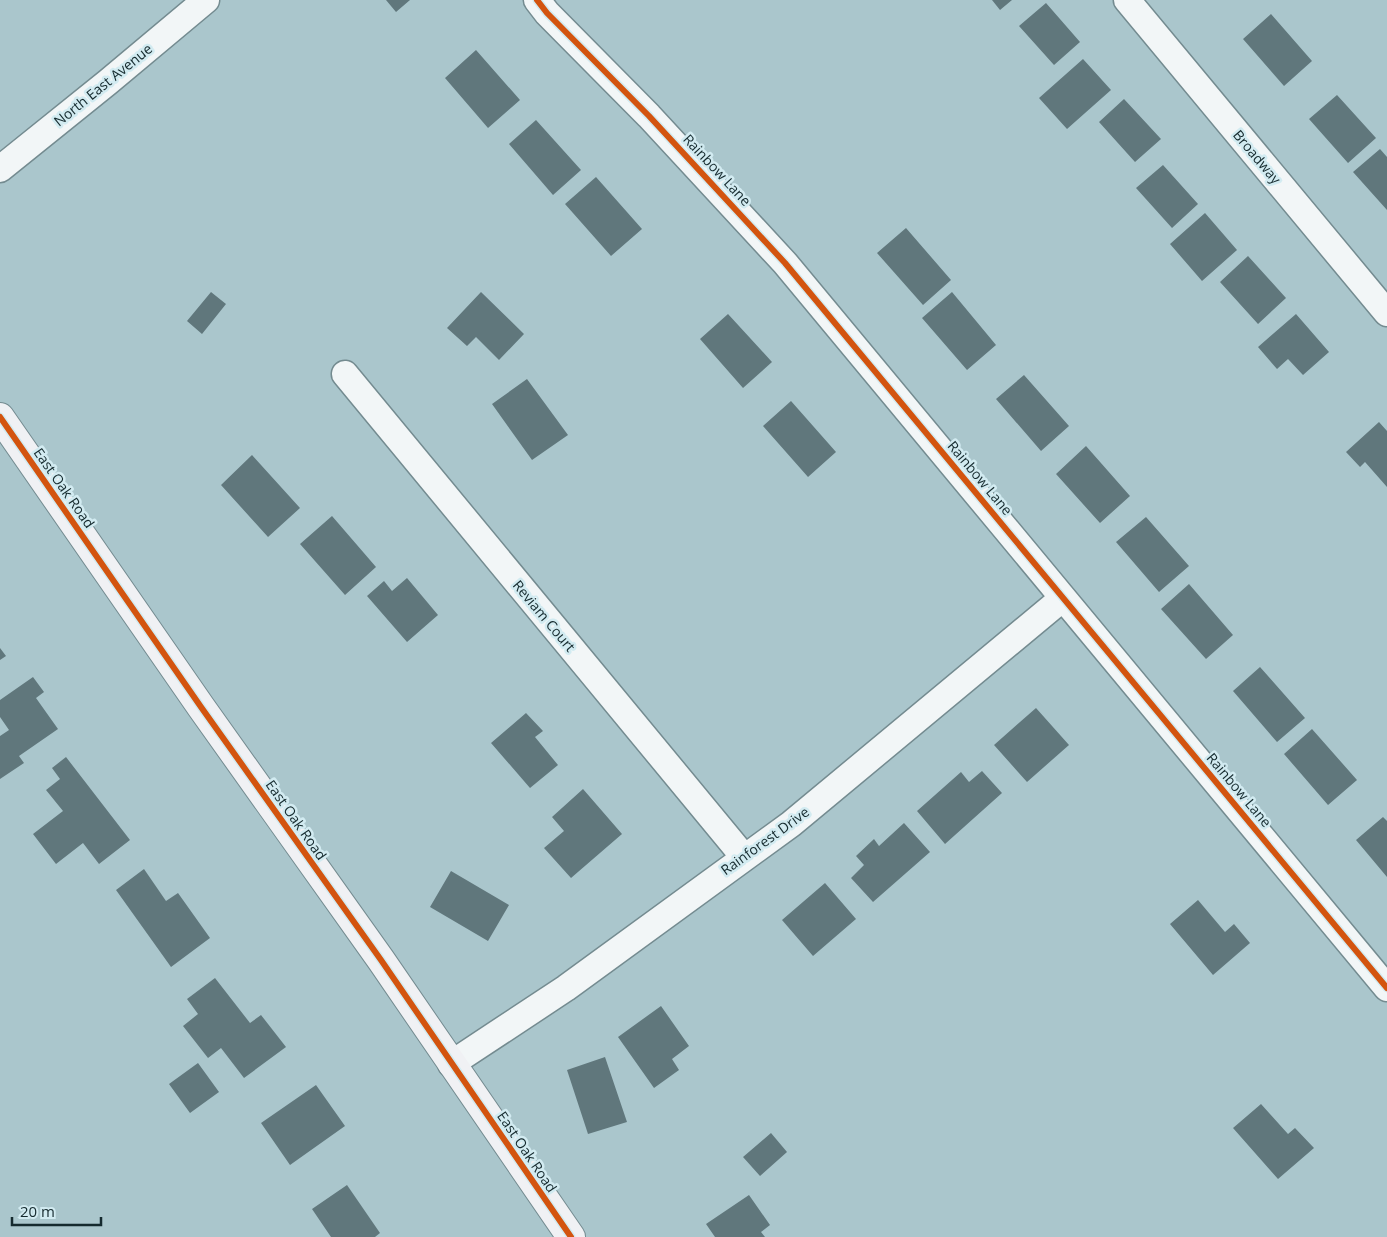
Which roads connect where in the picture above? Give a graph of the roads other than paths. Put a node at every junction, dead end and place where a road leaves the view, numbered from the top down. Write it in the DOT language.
graph roads {
  1 [pos="206,0"];
  2 [pos="537,0"];
  3 [pos="1127,0"];
  4 [pos="0,169"];
  5 [pos="1387,313"];
  6 [pos="344,374"];
  7 [pos="0,417"];
  8 [pos="1063,598"];
  9 [pos="744,857"];
  10 [pos="1387,988"];
  11 [pos="451,1064"];
  12 [pos="571,1237"];
  1 -- 4 [label="street, North East Avenue"];
  2 -- 8 [label="street, Rainbow Lane"];
  3 -- 5 [label="street, Broadway"];
  6 -- 9 [label="street, Reviam Court"];
  7 -- 11 [label="street, East Oak Road"];
  8 -- 9 [label="street, Rainforest Drive"];
  8 -- 10 [label="street, Rainbow Lane"];
  9 -- 11 [label="street, Rainforest Drive"];
  11 -- 12 [label="street, East Oak Road"];
}
